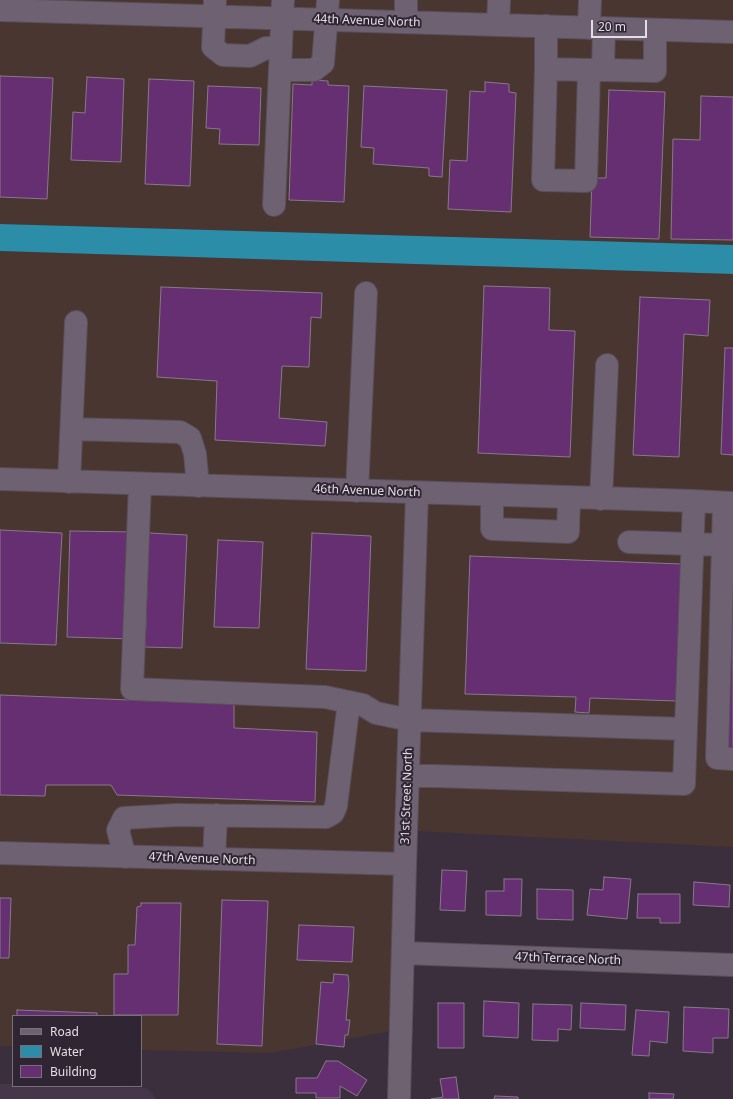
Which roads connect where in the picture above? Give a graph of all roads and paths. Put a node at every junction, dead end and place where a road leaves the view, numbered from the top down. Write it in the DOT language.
graph roads {
  1 [pos="406,0"];
  2 [pos="498,0"];
  3 [pos="590,0"];
  4 [pos="121,7"];
  5 [pos="215,8"];
  6 [pos="283,9"];
  7 [pos="0,10"];
  8 [pos="328,10"];
  9 [pos="406,22"];
  10 [pos="498,25"];
  11 [pos="546,26"];
  12 [pos="597,28"];
  13 [pos="655,30"];
  14 [pos="733,32"];
  15 [pos="281,48"];
  16 [pos="546,69"];
  17 [pos="280,70"];
  18 [pos="596,70"];
  19 [pos="274,205"];
  20 [pos="366,293"];
  21 [pos="76,322"];
  22 [pos="607,365"];
  23 [pos="72,429"];
  24 [pos="0,480"];
  25 [pos="69,482"];
  26 [pos="140,484"];
  27 [pos="198,486"];
  28 [pos="357,491"];
  29 [pos="417,493"];
  30 [pos="492,496"];
  31 [pos="569,498"];
  32 [pos="601,499"];
  33 [pos="694,501"];
  34 [pos="729,503"];
  35 [pos="629,542"];
  36 [pos="693,544"];
  37 [pos="728,545"];
  38 [pos="349,702"];
  39 [pos="410,720"];
  40 [pos="686,729"];
  41 [pos="733,759"];
  42 [pos="408,776"];
  43 [pos="216,816"];
  44 [pos="0,853"];
  45 [pos="125,857"];
  46 [pos="214,859"];
  47 [pos="405,864"];
  48 [pos="403,953"];
  49 [pos="733,965"];
  50 [pos="399,1099"];
  1 -- 9 [label="street"];
  2 -- 10 [label="street"];
  3 -- 12 [label="street"];
  4 -- 5 [label="street, 44th Avenue North"];
  4 -- 7 [label="street, 44th Avenue North"];
  5 -- 6 [label="street, 44th Avenue North"];
  5 -- 15 [label="street"];
  6 -- 8 [label="street, 44th Avenue North"];
  6 -- 15 [label="street"];
  8 -- 9 [label="street, 44th Avenue North"];
  8 -- 17 [label="street"];
  9 -- 10 [label="street, 44th Avenue North"];
  10 -- 11 [label="street, 44th Avenue North"];
  11 -- 12 [label="street, 44th Avenue North"];
  11 -- 16 [label="street"];
  12 -- 13 [label="street, 44th Avenue North"];
  12 -- 18 [label="street"];
  13 -- 14 [label="street, 44th Avenue North"];
  13 -- 18 [label="street"];
  15 -- 17 [label="street"];
  16 -- 18 [label="street"];
  16 -- 18 [label="street"];
  17 -- 19 [label="street"];
  20 -- 28 [label="street"];
  21 -- 23 [label="street"];
  22 -- 32 [label="street"];
  23 -- 25 [label="street"];
  23 -- 27 [label="street"];
  24 -- 25 [label="street, 46th Avenue North"];
  25 -- 26 [label="street, 46th Avenue North"];
  26 -- 27 [label="street, 46th Avenue North"];
  26 -- 38 [label="street"];
  27 -- 28 [label="street, 46th Avenue North"];
  28 -- 29 [label="street, 46th Avenue North"];
  29 -- 30 [label="street, 46th Avenue North"];
  29 -- 39 [label="street, 31st Street North"];
  30 -- 31 [label="street, 46th Avenue North"];
  30 -- 31 [label="street"];
  31 -- 32 [label="street, 46th Avenue North"];
  32 -- 33 [label="street, 46th Avenue North"];
  33 -- 34 [label="street, 46th Avenue North"];
  33 -- 36 [label="street"];
  34 -- 37 [label="street"];
  35 -- 36 [label="street"];
  36 -- 37 [label="street"];
  36 -- 40 [label="street"];
  37 -- 41 [label="street"];
  38 -- 39 [label="street"];
  38 -- 43 [label="street"];
  39 -- 40 [label="street"];
  39 -- 42 [label="street, 31st Street North"];
  40 -- 42 [label="street"];
  42 -- 47 [label="street, 31st Street North"];
  43 -- 45 [label="street"];
  43 -- 46 [label="street"];
  44 -- 45 [label="street, 47th Avenue North"];
  45 -- 46 [label="street, 47th Avenue North"];
  46 -- 47 [label="street, 47th Avenue North"];
  47 -- 48 [label="street, 31st Street North"];
  48 -- 49 [label="street, 47th Terrace North"];
  48 -- 50 [label="street, 31st Street North"];
}
